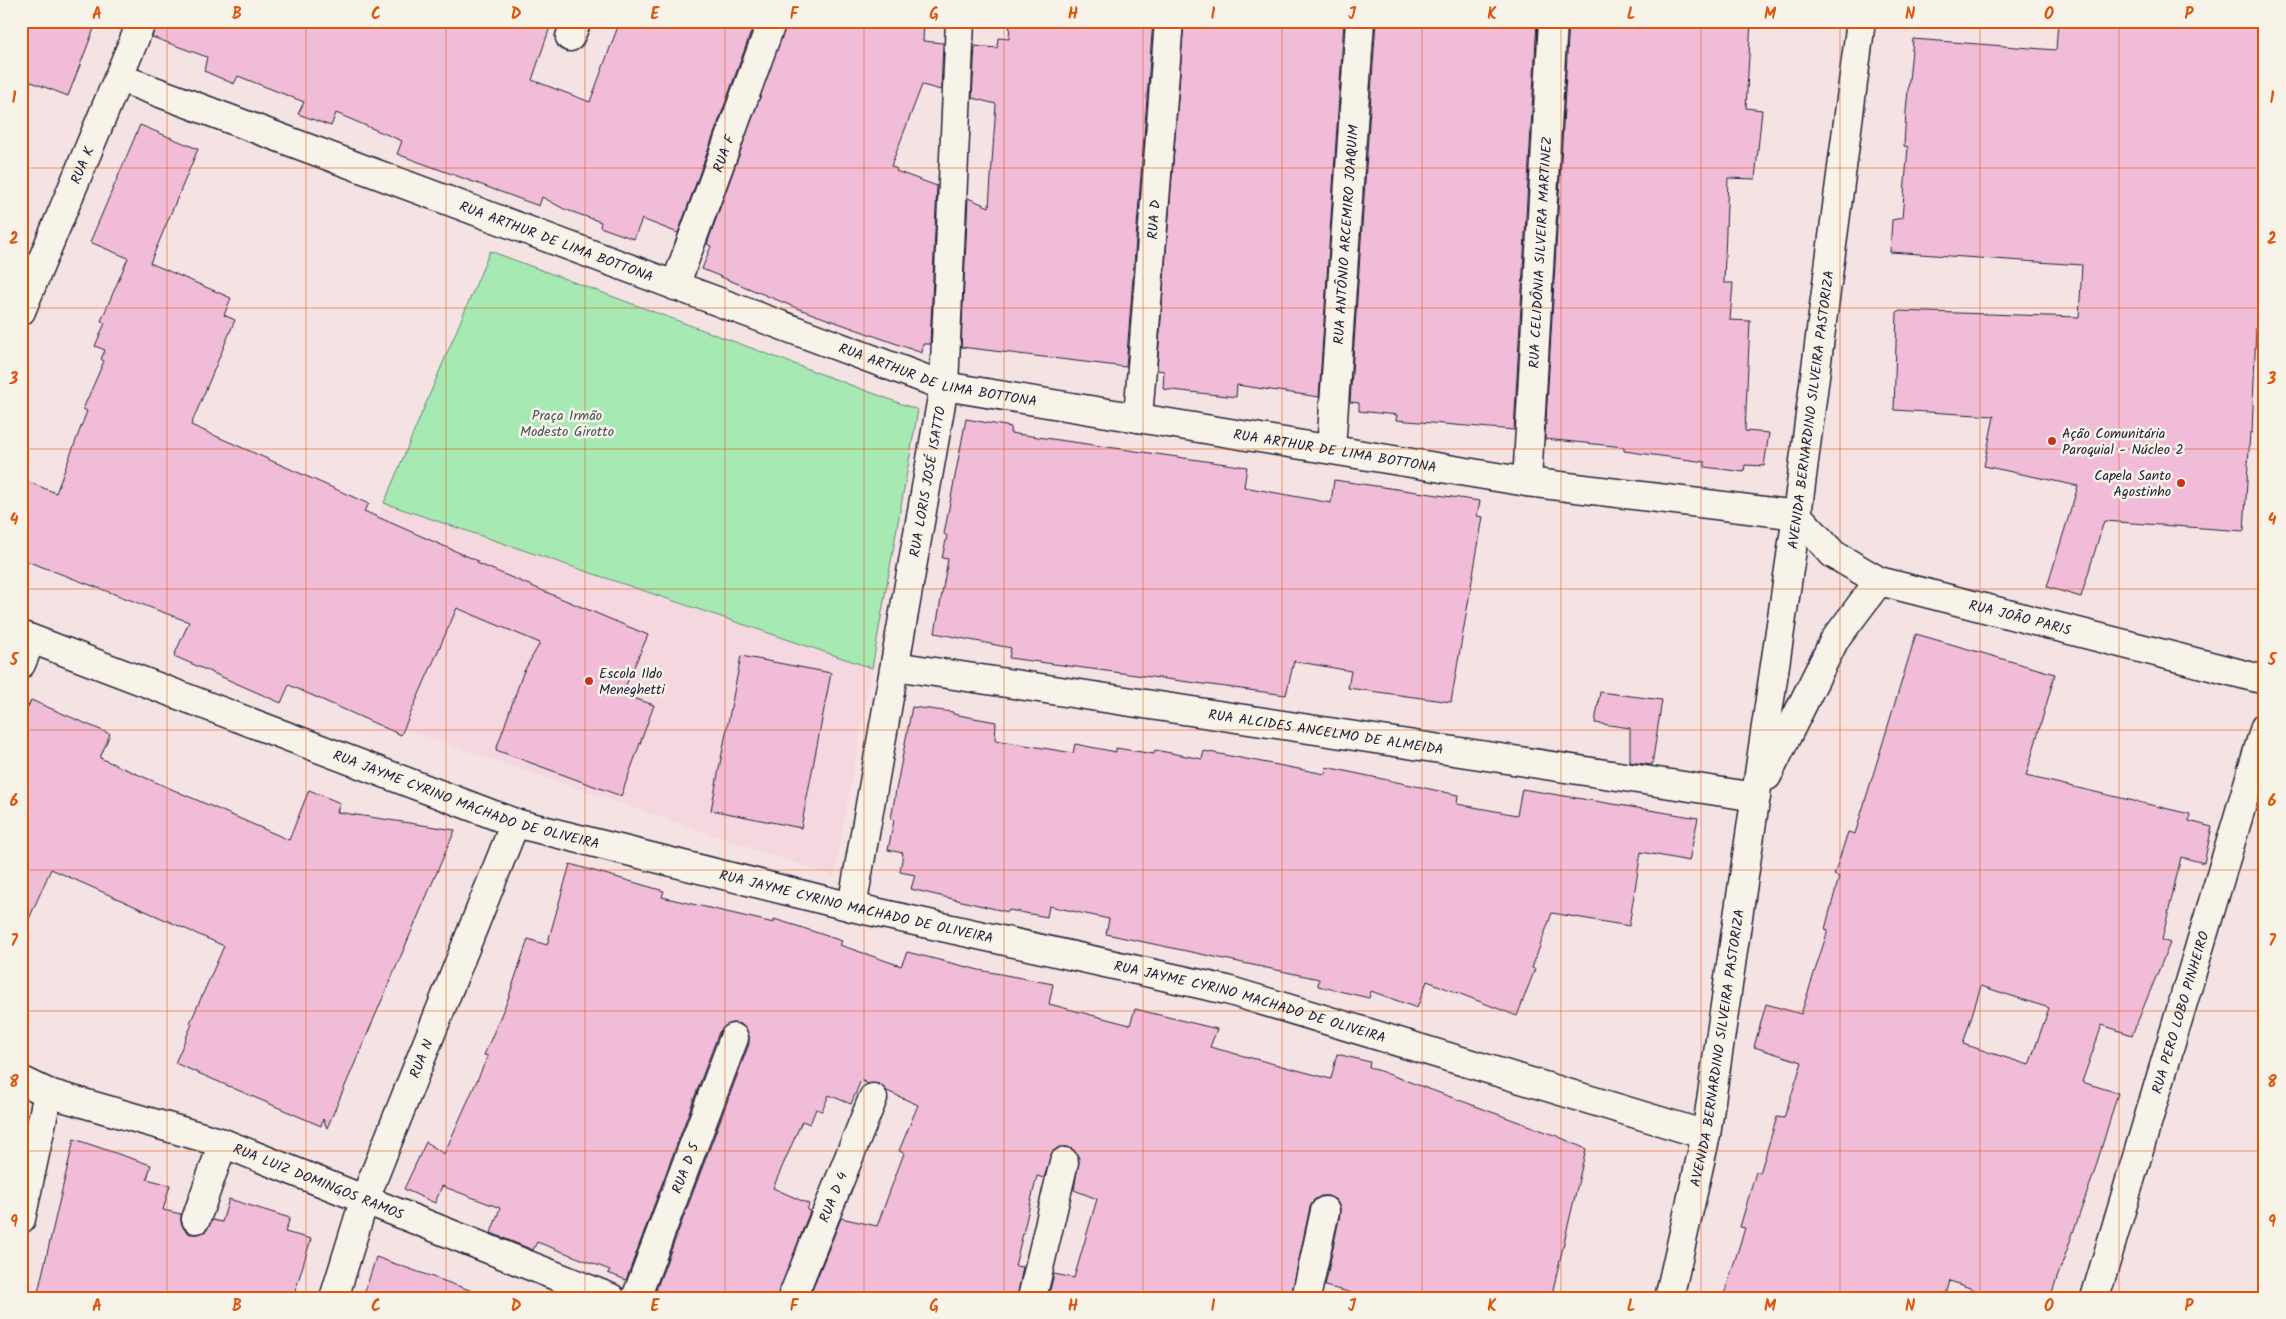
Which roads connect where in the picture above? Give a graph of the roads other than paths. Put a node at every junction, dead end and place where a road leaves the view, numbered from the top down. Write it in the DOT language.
graph roads {
  1 [pos="142,21"];
  2 [pos="772,21"];
  3 [pos="960,21"];
  4 [pos="1169,21"];
  5 [pos="1360,21"];
  6 [pos="1553,21"];
  7 [pos="1860,21"];
  8 [pos="120,78"];
  9 [pos="675,286"];
  10 [pos="21,311"];
  11 [pos="944,386"];
  12 [pos="1138,418"];
  13 [pos="1331,449"];
  14 [pos="1527,482"];
  15 [pos="1797,515"];
  16 [pos="1879,581"];
  17 [pos="24,647"];
  18 [pos="895,666"];
  19 [pos="2265,680"];
  20 [pos="2265,727"];
  21 [pos="1756,797"];
  22 [pos="515,823"];
  23 [pos="852,907"];
  24 [pos="734,1038"];
  25 [pos="21,1080"];
  26 [pos="48,1093"];
  27 [pos="873,1098"];
  28 [pos="1706,1135"];
  29 [pos="223,1143"];
  30 [pos="1064,1162"];
  31 [pos="364,1201"];
  32 [pos="1325,1211"];
  33 [pos="21,1219"];
  34 [pos="196,1219"];
  35 [pos="334,1298"];
  36 [pos="611,1298"];
  37 [pos="636,1298"];
  38 [pos="792,1298"];
  39 [pos="1032,1298"];
  40 [pos="1306,1298"];
  41 [pos="1669,1298"];
  42 [pos="2095,1298"];
  1 -- 8 [label="street, RUA K"];
  2 -- 9 [label="street, RUA F"];
  3 -- 11 [label="street, RUA LORIS JOSÉ ISATTO"];
  4 -- 12 [label="street, RUA D"];
  5 -- 13 [label="street, RUA ANTÔNIO ARCEMIRO JOAQUIM"];
  6 -- 14 [label="street, RUA CELIDÔNIA SILVEIRA MARTINEZ"];
  7 -- 15 [label="street, AVENIDA BERNARDINO SILVEIRA PASTORIZA"];
  8 -- 9 [label="street, RUA ARTHUR DE LIMA BOTTONA"];
  8 -- 10 [label="street, RUA K"];
  9 -- 11 [label="street, RUA ARTHUR DE LIMA BOTTONA"];
  11 -- 12 [label="street, RUA ARTHUR DE LIMA BOTTONA"];
  11 -- 18 [label="street, RUA LORIS JOSÉ ISATTO"];
  12 -- 13 [label="street, RUA ARTHUR DE LIMA BOTTONA"];
  13 -- 14 [label="street, RUA ARTHUR DE LIMA BOTTONA"];
  14 -- 15 [label="street, RUA ARTHUR DE LIMA BOTTONA"];
  15 -- 16 [label="street, RUA JOÃO PARIS"];
  15 -- 21 [label="street, AVENIDA BERNARDINO SILVEIRA PASTORIZA"];
  16 -- 19 [label="street, RUA JOÃO PARIS"];
  16 -- 21 [label="street, AVENIDA BERNARDINO SILVEIRA PASTORIZA"];
  17 -- 22 [label="street, RUA JAYME CYRINO MACHADO DE OLIVEIRA"];
  18 -- 21 [label="street, RUA ALCIDES ANCELMO DE ALMEIDA"];
  18 -- 23 [label="street, RUA LORIS JOSÉ ISATTO"];
  20 -- 42 [label="street, RUA PERO LOBO PINHEIRO"];
  21 -- 28 [label="street, AVENIDA BERNARDINO SILVEIRA PASTORIZA"];
  22 -- 23 [label="street, RUA JAYME CYRINO MACHADO DE OLIVEIRA"];
  22 -- 31 [label="street, RUA N"];
  23 -- 28 [label="street, RUA JAYME CYRINO MACHADO DE OLIVEIRA"];
  24 -- 37 [label="street, RUA D 5"];
  25 -- 26 [label="street, RUA LUIZ DOMINGOS RAMOS"];
  26 -- 29 [label="street, RUA LUIZ DOMINGOS RAMOS"];
  26 -- 33 [label="street"];
  27 -- 38 [label="street, RUA D 4"];
  28 -- 41 [label="street, AVENIDA BERNARDINO SILVEIRA PASTORIZA"];
  29 -- 31 [label="street, RUA LUIZ DOMINGOS RAMOS"];
  29 -- 34 [label="street"];
  30 -- 39 [label="street"];
  31 -- 35 [label="street, RUA N"];
  31 -- 36 [label="street, RUA LUIZ DOMINGOS RAMOS"];
  32 -- 40 [label="street"];
}
